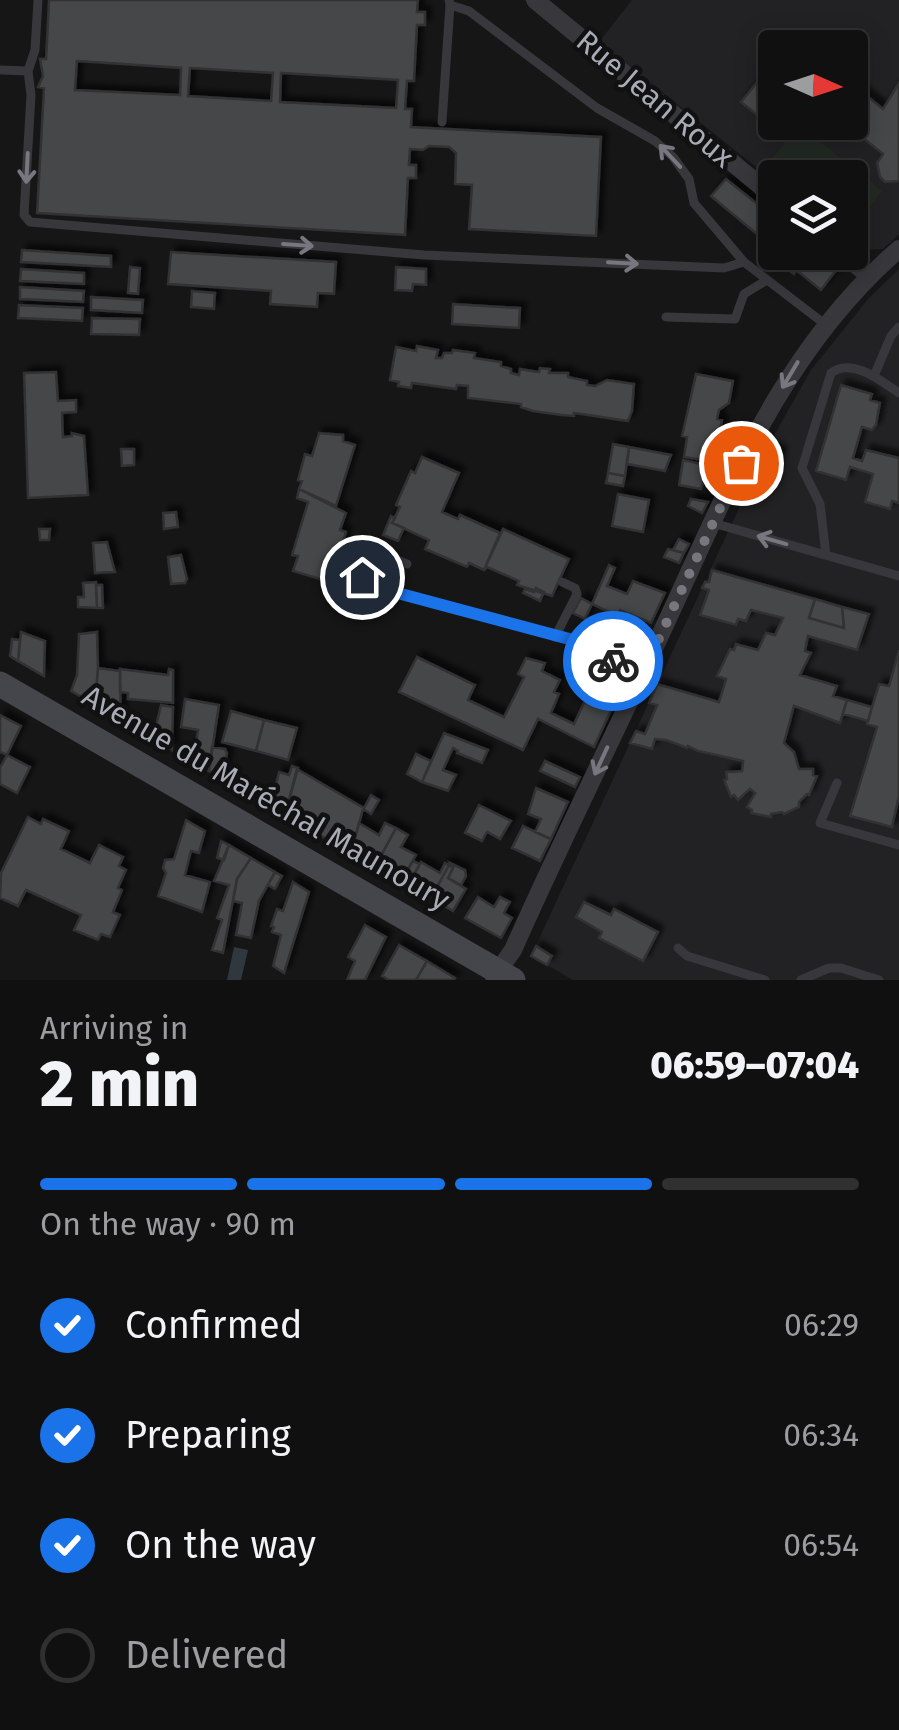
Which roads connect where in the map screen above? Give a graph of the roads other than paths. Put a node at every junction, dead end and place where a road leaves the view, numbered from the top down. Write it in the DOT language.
graph roads {
  1 [pos="38,0"];
  2 [pos="535,0"];
  3 [pos="450,2"];
  4 [pos="0,70"];
  5 [pos="28,71"];
  6 [pos="442,122"];
  7 [pos="758,184"];
  8 [pos="899,249"];
  9 [pos="744,262"];
  10 [pos="862,270"];
  11 [pos="868,275"];
  12 [pos="767,280"];
  13 [pos="666,317"];
  14 [pos="826,325"];
  15 [pos="899,327"];
  16 [pos="874,376"];
  17 [pos="899,393"];
  18 [pos="713,523"];
  19 [pos="826,555"];
  20 [pos="407,564"];
  21 [pos="899,576"];
  22 [pos="562,582"];
  23 [pos="555,637"];
  24 [pos="642,675"];
  25 [pos="0,684"];
  26 [pos="837,783"];
  27 [pos="899,845"];
  28 [pos="678,948"];
  29 [pos="501,977"];
  30 [pos="766,980"];
  31 [pos="801,980"];
  32 [pos="879,980"];
  1 -- 5 [label="lane"];
  2 -- 7 [label="street, Rue Jean Roux"];
  3 -- 6 [label="lane"];
  9 -- 3 [label="lane, one-way"];
  4 -- 5 [label="lane"];
  5 -- 9 [label="lane, one-way"];
  8 -- 11 [label="street"];
  9 -- 12 [label="lane"];
  10 -- 11 [label="street"];
  11 -- 14 [label="street"];
  12 -- 13 [label="lane"];
  12 -- 14 [label="lane"];
  14 -- 18 [label="street, one-way"];
  15 -- 16 [label="lane"];
  16 -- 17 [label="lane"];
  16 -- 19 [label="lane"];
  19 -- 18 [label="lane, one-way"];
  18 -- 24 [label="street"];
  19 -- 21 [label="lane"];
  20 -- 23 [label="lane"];
  22 -- 23 [label="lane"];
  23 -- 24 [label="lane"];
  24 -- 29 [label="street, one-way"];
  25 -- 29 [label="main road, Avenue du Maréchal Maunoury"];
  26 -- 27 [label="lane"];
  28 -- 30 [label="lane"];
  31 -- 32 [label="lane"];
}
